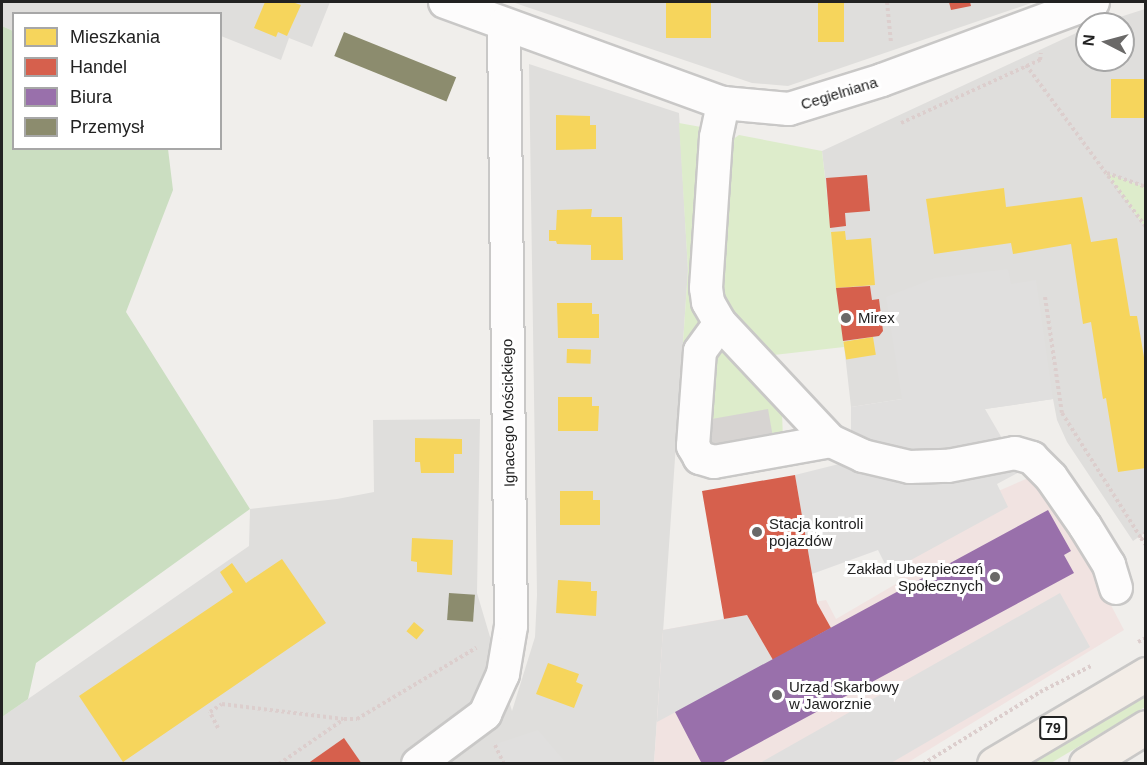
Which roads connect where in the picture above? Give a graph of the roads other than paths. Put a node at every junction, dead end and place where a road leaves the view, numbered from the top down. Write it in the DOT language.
graph roads {
  1 [pos="445,2"];
  2 [pos="1093,2"];
  3 [pos="504,24"];
  4 [pos="723,103"];
  5 [pos="720,323"];
  6 [pos="831,441"];
  7 [pos="1116,588"];
  8 [pos="1146,674"];
  9 [pos="1146,727"];
  10 [pos="418,764"];
  11 [pos="993,764"];
  12 [pos="1086,764"];
  1 -- 3 [label="street, Cegielniana"];
  2 -- 4 [label="street, Cegielniana"];
  3 -- 4 [label="street, Cegielniana"];
  3 -- 10 [label="street, Ignacego Mościckiego"];
  4 -- 5 [label="street"];
  5 -- 6 [label="street"];
  5 -- 6 [label="street"];
  6 -- 7 [label="street"];
  8 -- 11 [label="main road, 79"];
  9 -- 12 [label="main road"];
}
